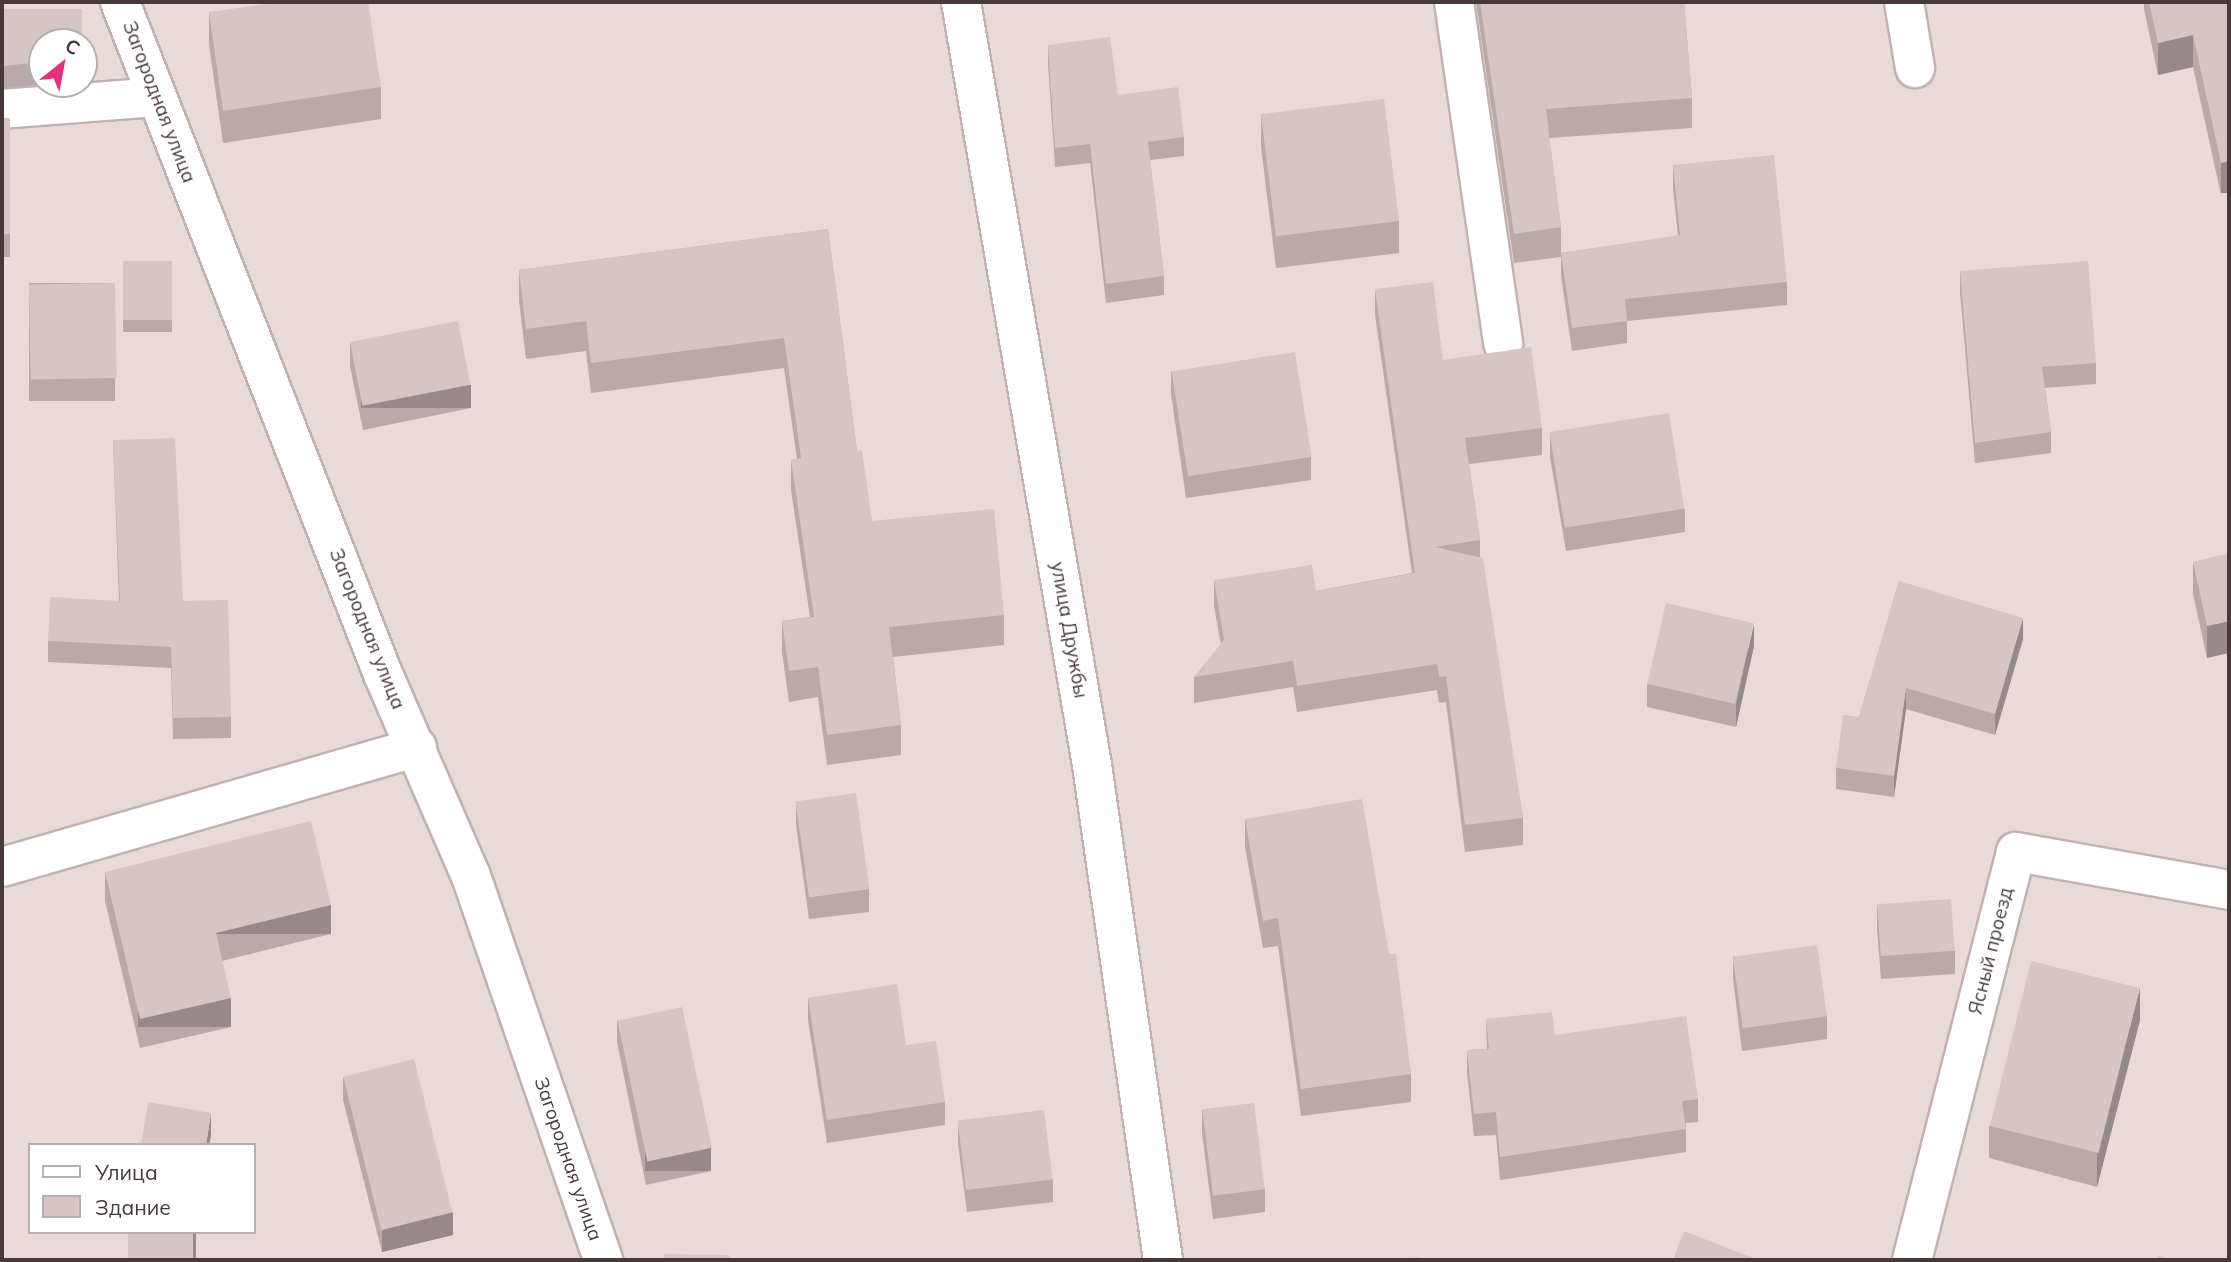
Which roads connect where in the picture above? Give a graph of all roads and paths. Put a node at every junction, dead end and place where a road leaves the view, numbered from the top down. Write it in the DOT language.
graph roads {
  1 [pos="120,2"];
  2 [pos="961,2"];
  3 [pos="1454,2"];
  4 [pos="1904,2"];
  5 [pos="1915,68"];
  6 [pos="157,97"];
  7 [pos="2,109"];
  8 [pos="1503,343"];
  9 [pos="417,747"];
  10 [pos="2,867"];
  11 [pos="2229,890"];
  12 [pos="603,1260"];
  13 [pos="1163,1260"];
  14 [pos="1912,1260"];
  1 -- 6 [label="street, Загородная улица"];
  2 -- 13 [label="street, улица Дружбы"];
  3 -- 8 [label="street"];
  4 -- 5 [label="street"];
  6 -- 7 [label="street"];
  6 -- 9 [label="street, Загородная улица"];
  9 -- 10 [label="street"];
  9 -- 12 [label="street, Загородная улица"];
  11 -- 14 [label="street, Ясный проезд"];
}
